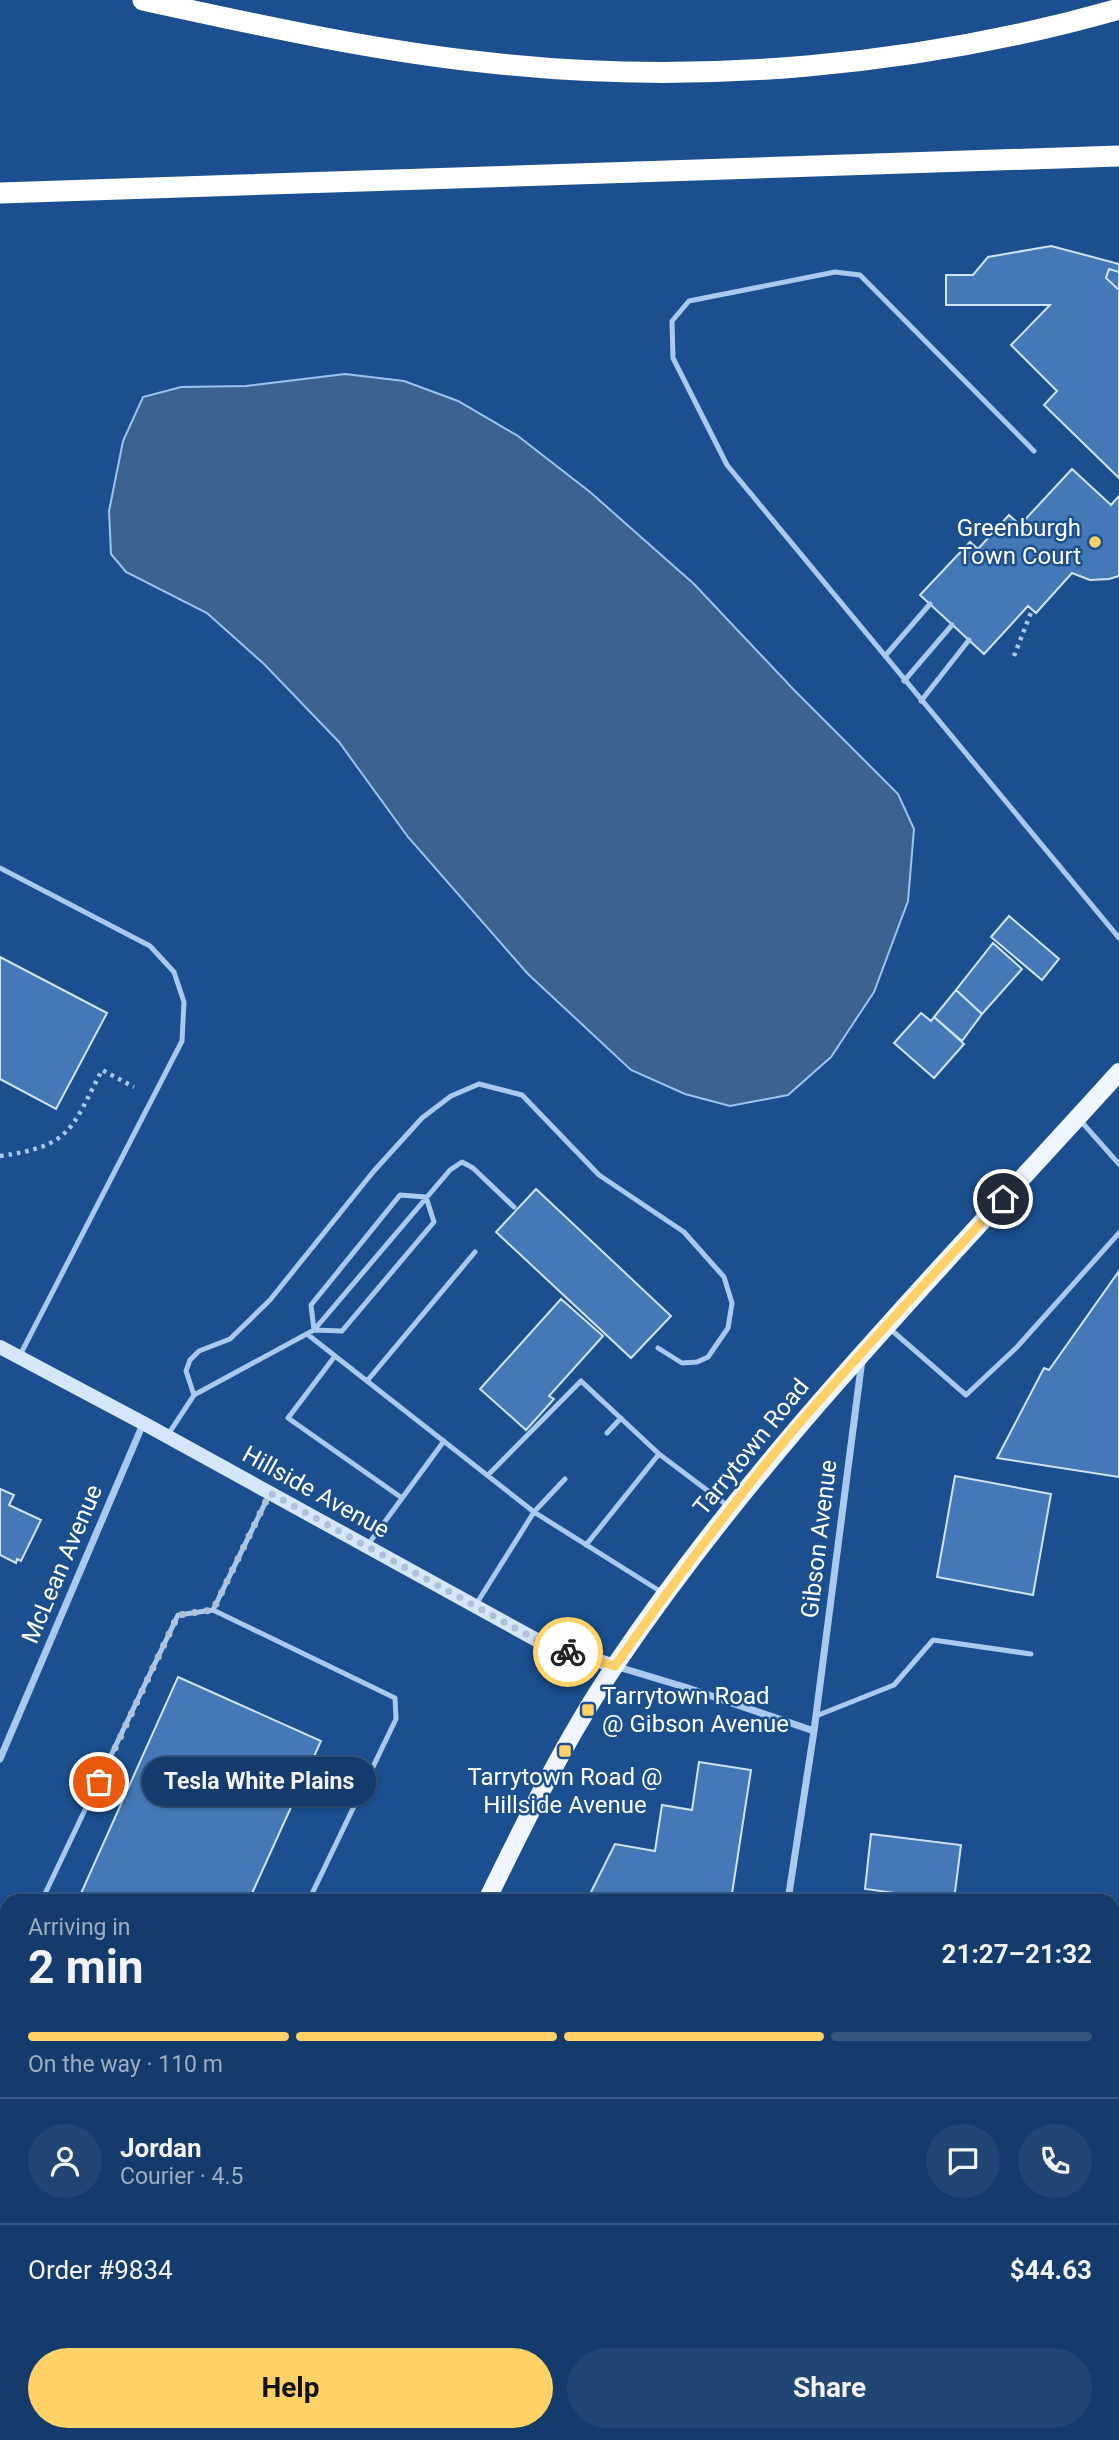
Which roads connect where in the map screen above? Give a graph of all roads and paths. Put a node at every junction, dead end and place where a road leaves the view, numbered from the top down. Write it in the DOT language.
graph roads {
  1 [pos="143,0"];
  2 [pos="1119,9"];
  3 [pos="1119,156"];
  4 [pos="0,192"];
  5 [pos="1034,451"];
  6 [pos="930,604"];
  7 [pos="1032,610"];
  8 [pos="952,625"];
  9 [pos="970,640"];
  10 [pos="885,656"];
  11 [pos="1014,656"];
  12 [pos="904,681"];
  13 [pos="921,701"];
  14 [pos="0,869"];
  15 [pos="1119,938"];
  16 [pos="1119,1072"];
  17 [pos="153,1098"];
  18 [pos="1078,1118"];
  19 [pos="0,1156"];
  20 [pos="1119,1164"];
  21 [pos="426,1197"];
  22 [pos="514,1207"];
  23 [pos="1119,1233"];
  24 [pos="475,1252"];
  25 [pos="887,1326"];
  26 [pos="314,1330"];
  27 [pos="307,1334"];
  28 [pos="0,1347"];
  29 [pos="658,1348"];
  30 [pos="863,1352"];
  31 [pos="335,1356"];
  32 [pos="19,1357"];
  33 [pos="367,1381"];
  34 [pos="194,1395"];
  35 [pos="621,1418"];
  36 [pos="143,1423"];
  37 [pos="607,1433"];
  38 [pos="167,1436"];
  39 [pos="444,1441"];
  40 [pos="659,1454"];
  41 [pos="488,1475"];
  42 [pos="565,1479"];
  43 [pos="270,1493"];
  44 [pos="402,1498"];
  45 [pos="730,1508"];
  46 [pos="534,1512"];
  47 [pos="586,1545"];
  48 [pos="366,1546"];
  49 [pos="665,1595"];
  50 [pos="475,1606"];
  51 [pos="213,1610"];
  52 [pos="1031,1654"];
  53 [pos="615,1666"];
  54 [pos="816,1716"];
  55 [pos="814,1731"];
  56 [pos="0,1759"];
  57 [pos="45,1894"];
  58 [pos="312,1894"];
  59 [pos="490,1894"];
  60 [pos="790,1894"];
  1 -- 2 [label="highway"];
  3 -- 4 [label="highway"];
  5 -- 10 [label="lane"];
  6 -- 10 [label="lane"];
  7 -- 11 [label="path"];
  8 -- 12 [label="lane"];
  9 -- 13 [label="lane"];
  10 -- 12 [label="lane"];
  12 -- 13 [label="lane"];
  13 -- 15 [label="lane"];
  14 -- 17 [label="lane"];
  16 -- 18 [label="main road, Tarrytown Road"];
  17 -- 19 [label="path"];
  17 -- 32 [label="lane"];
  18 -- 20 [label="lane"];
  18 -- 25 [label="main road, Tarrytown Road"];
  21 -- 22 [label="lane"];
  21 -- 26 [label="lane"];
  21 -- 26 [label="lane"];
  21 -- 26 [label="lane"];
  23 -- 25 [label="lane"];
  24 -- 33 [label="lane"];
  25 -- 30 [label="main road, Tarrytown Road"];
  26 -- 27 [label="lane"];
  27 -- 31 [label="lane"];
  27 -- 34 [label="lane"];
  28 -- 32 [label="main road, Hillside Avenue"];
  29 -- 34 [label="lane"];
  30 -- 45 [label="main road, Tarrytown Road"];
  30 -- 54 [label="street, Gibson Avenue"];
  31 -- 33 [label="lane"];
  31 -- 44 [label="lane"];
  32 -- 36 [label="main road, Hillside Avenue"];
  33 -- 39 [label="lane"];
  34 -- 38 [label="lane"];
  35 -- 37 [label="lane"];
  35 -- 40 [label="lane"];
  35 -- 41 [label="lane"];
  36 -- 38 [label="main road, Hillside Avenue"];
  36 -- 56 [label="street, McLean Avenue"];
  38 -- 43 [label="main road, Hillside Avenue"];
  39 -- 41 [label="lane"];
  39 -- 44 [label="lane"];
  40 -- 45 [label="lane"];
  40 -- 47 [label="lane"];
  41 -- 46 [label="lane"];
  42 -- 46 [label="lane"];
  43 -- 48 [label="main road, Hillside Avenue"];
  43 -- 51 [label="lane"];
  44 -- 48 [label="lane"];
  45 -- 49 [label="main road, Tarrytown Road"];
  46 -- 47 [label="lane"];
  46 -- 50 [label="lane"];
  47 -- 49 [label="lane"];
  48 -- 50 [label="main road, Hillside Avenue"];
  49 -- 53 [label="main road, Tarrytown Road"];
  50 -- 53 [label="main road, Hillside Avenue"];
  51 -- 57 [label="lane"];
  51 -- 58 [label="lane"];
  52 -- 54 [label="lane"];
  53 -- 55 [label="street"];
  53 -- 59 [label="main road, Tarrytown Road"];
  54 -- 55 [label="street, Gibson Avenue"];
  55 -- 60 [label="street, Gibson Avenue"];
}
